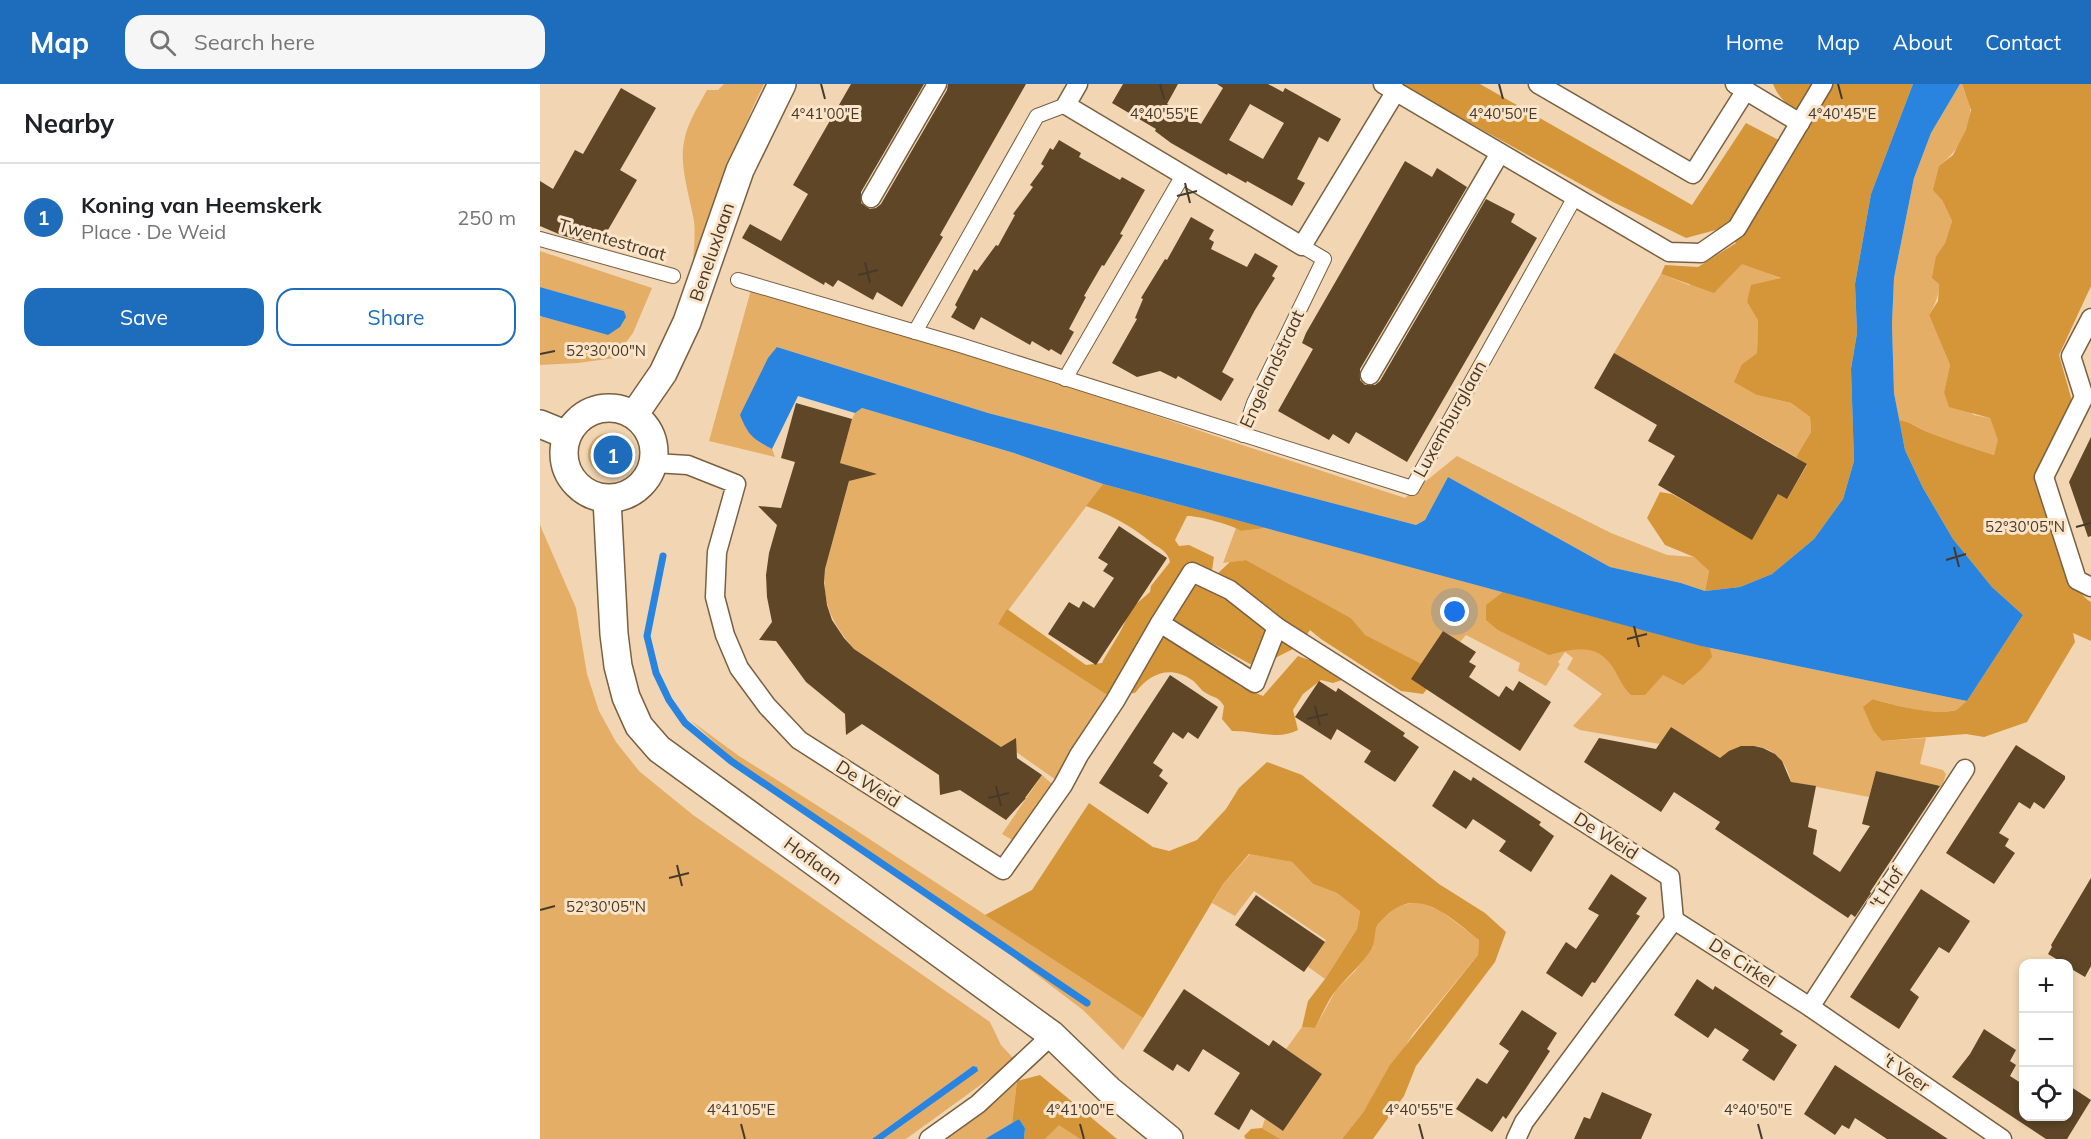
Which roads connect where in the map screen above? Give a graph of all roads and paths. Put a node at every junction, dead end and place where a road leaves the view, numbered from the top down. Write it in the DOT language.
graph roads {
  1 [pos="782,84"];
  2 [pos="937,84"];
  3 [pos="1078,84"];
  4 [pos="1538,84"];
  5 [pos="1823,84"];
  6 [pos="1741,87"];
  7 [pos="1389,88"];
  8 [pos="1066,105"];
  9 [pos="1800,123"];
  10 [pos="1500,153"];
  11 [pos="1184,175"];
  12 [pos="1575,197"];
  13 [pos="871,198"];
  14 [pos="540,239"];
  15 [pos="1302,246"];
  16 [pos="673,276"];
  17 [pos="738,280"];
  18 [pos="2091,318"];
  19 [pos="915,332"];
  20 [pos="1370,375"];
  21 [pos="1065,379"];
  22 [pos="634,415"];
  23 [pos="540,424"];
  24 [pos="567,435"];
  25 [pos="1243,435"];
  26 [pos="654,463"];
  27 [pos="607,499"];
  28 [pos="2091,587"];
  29 [pos="1160,623"];
  30 [pos="1277,627"];
  31 [pos="1965,769"];
  32 [pos="1674,920"];
  33 [pos="1810,1007"];
  34 [pos="1052,1035"];
  35 [pos="929,1139"];
  36 [pos="1169,1139"];
  37 [pos="1516,1139"];
  38 [pos="2002,1139"];
  1 -- 22 [label="main road, Beneluxlaan"];
  2 -- 13 [label="street"];
  3 -- 8 [label="street"];
  4 -- 6 [label="street"];
  5 -- 9 [label="street"];
  6 -- 9 [label="street"];
  7 -- 10 [label="street"];
  7 -- 15 [label="street"];
  8 -- 11 [label="street, Engelandstraat"];
  8 -- 19 [label="street"];
  9 -- 12 [label="street"];
  10 -- 12 [label="street"];
  10 -- 20 [label="street"];
  11 -- 15 [label="street, Engelandstraat"];
  11 -- 21 [label="street"];
  12 -- 25 [label="street, Luxemburglaan"];
  14 -- 16 [label="street, Twentestraat"];
  15 -- 25 [label="street, Engelandstraat"];
  17 -- 19 [label="street, Engelandstraat"];
  18 -- 28 [label="street"];
  19 -- 21 [label="street, Engelandstraat"];
  21 -- 25 [label="street, Engelandstraat"];
  22 -- 24 [label="main road"];
  22 -- 26 [label="main road"];
  23 -- 24 [label="main road"];
  24 -- 27 [label="main road"];
  26 -- 27 [label="main road"];
  26 -- 29 [label="street, De Weid"];
  27 -- 34 [label="main road, Hoflaan"];
  29 -- 30 [label="street, De Weid"];
  29 -- 30 [label="street"];
  30 -- 32 [label="street, De Weid"];
  31 -- 33 [label="street, 't Hof"];
  32 -- 33 [label="street, De Cirkel"];
  32 -- 37 [label="street"];
  33 -- 38 [label="street, 't Veer"];
  34 -- 35 [label="street"];
  34 -- 36 [label="main road, Hoflaan"];
}
